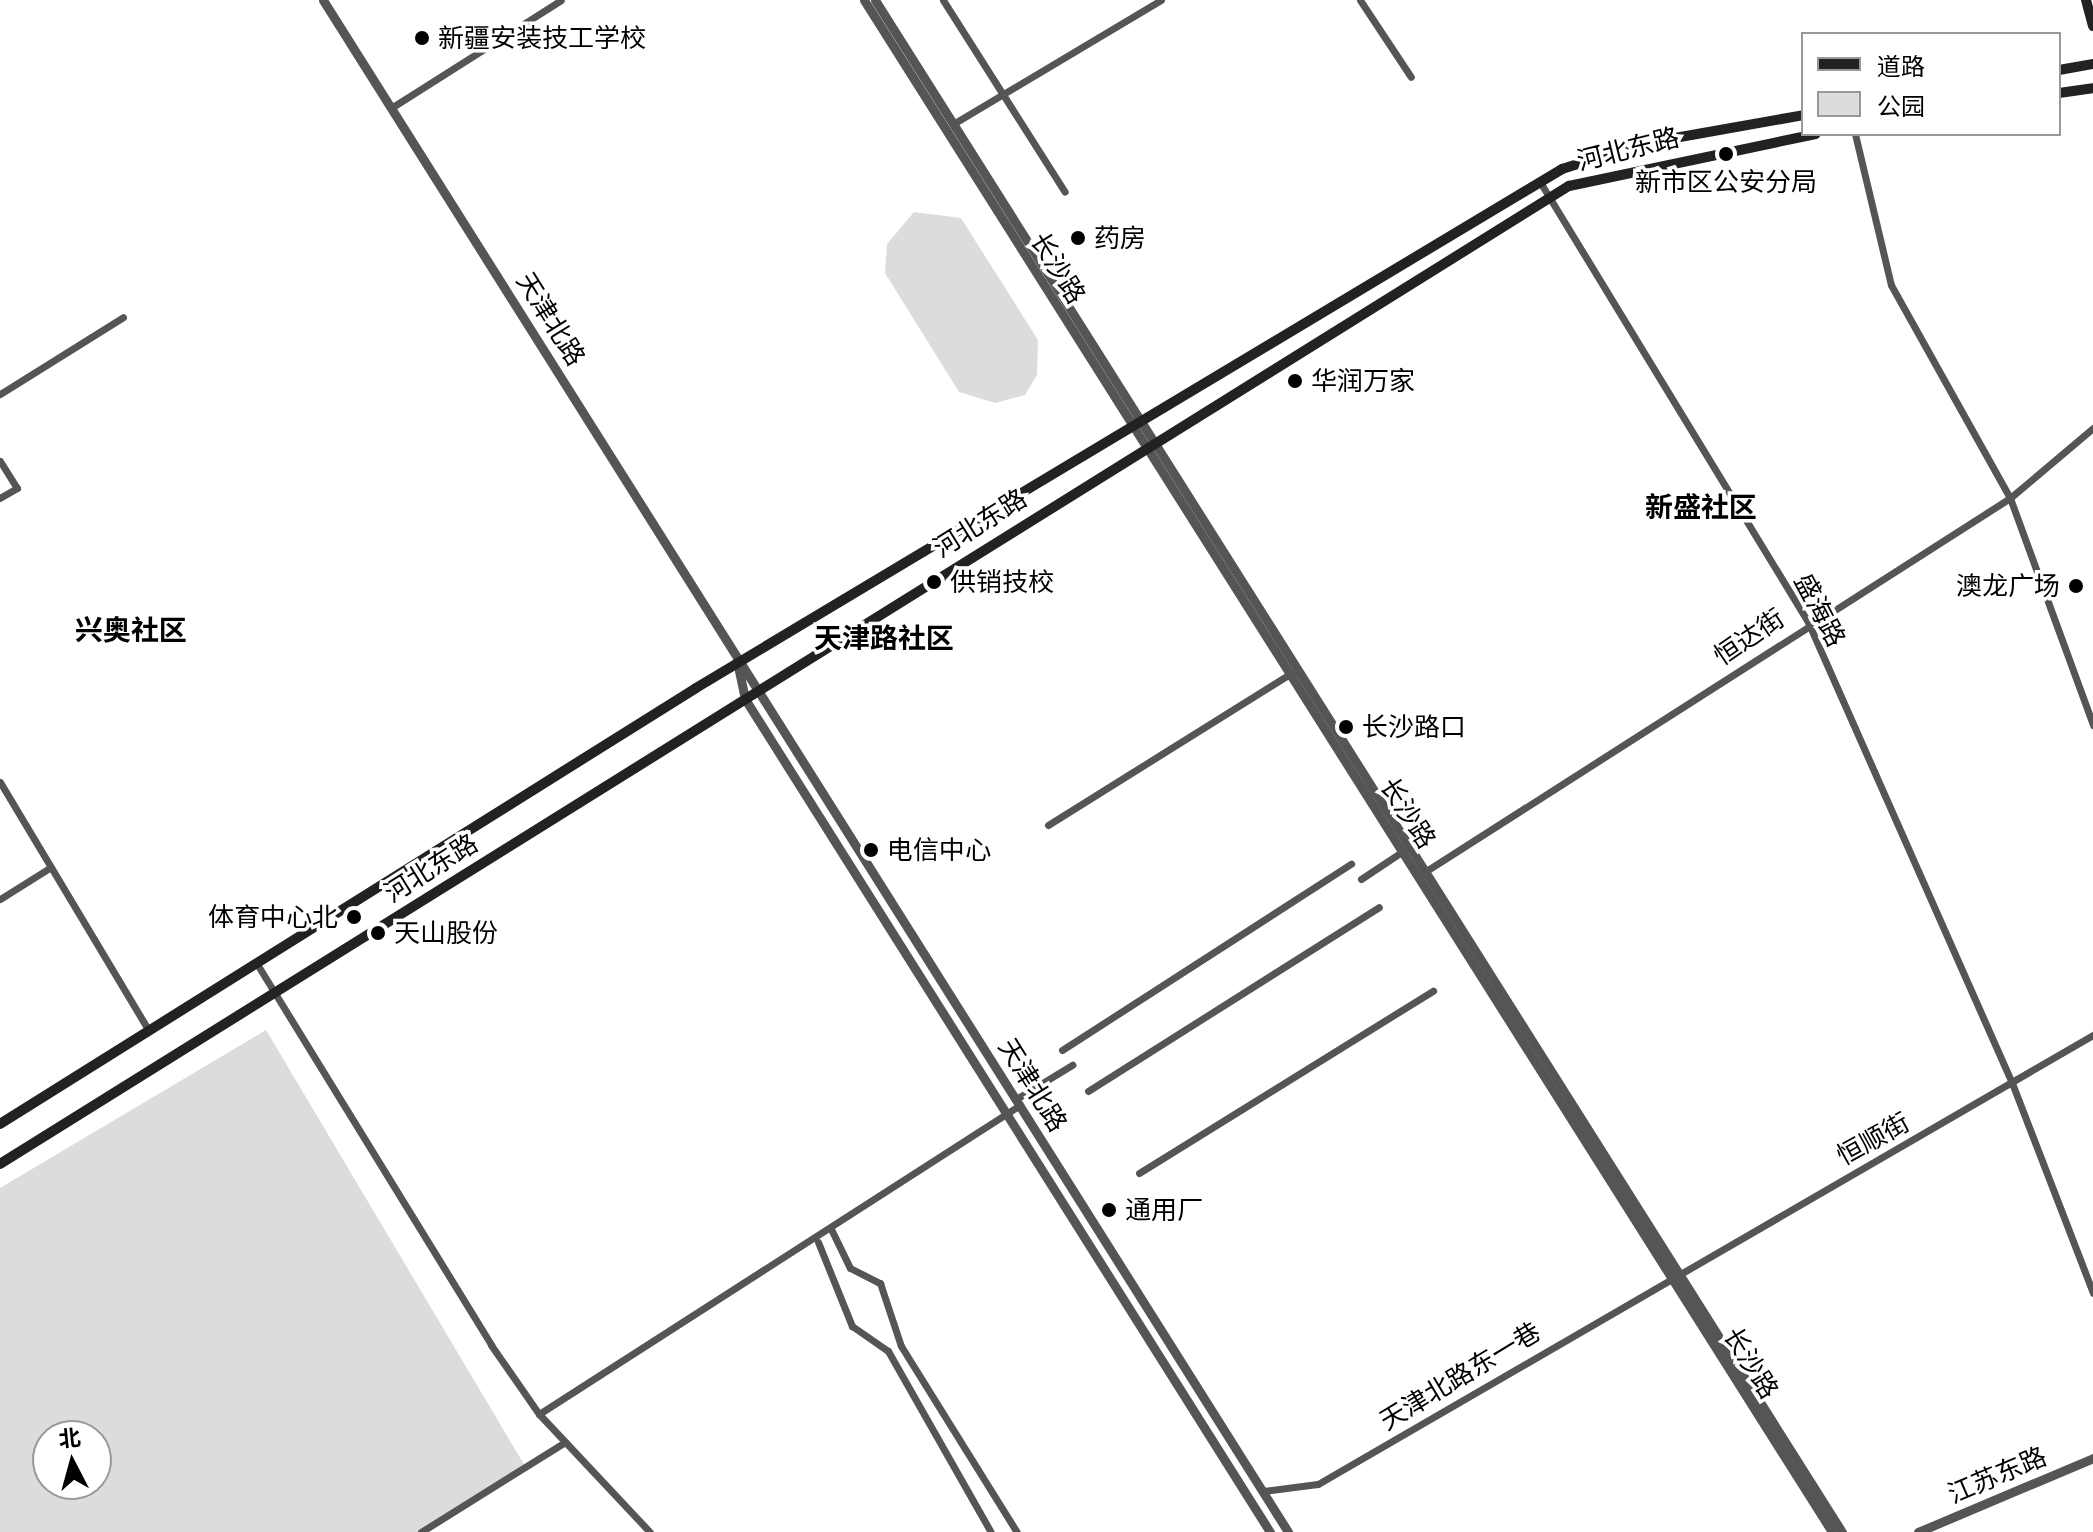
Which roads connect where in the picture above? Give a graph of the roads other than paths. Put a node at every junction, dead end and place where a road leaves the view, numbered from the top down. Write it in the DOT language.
graph roads {
  1 [pos="323,0"];
  2 [pos="561,0"];
  3 [pos="864,0"];
  4 [pos="875,0"];
  5 [pos="943,0"];
  6 [pos="1161,0"];
  7 [pos="1360,0"];
  8 [pos="2086,0"];
  9 [pos="2093,26"];
  10 [pos="2093,64"];
  11 [pos="2061,70"];
  12 [pos="1411,77"];
  13 [pos="2093,88"];
  14 [pos="2061,93"];
  15 [pos="1003,94"];
  16 [pos="391,108"];
  17 [pos="1801,115"];
  18 [pos="953,124"];
  19 [pos="1805,136"];
  20 [pos="1856,136"];
  21 [pos="1540,182"];
  22 [pos="1065,192"];
  23 [pos="1549,199"];
  24 [pos="123,317"];
  25 [pos="0,394"];
  26 [pos="1137,423"];
  27 [pos="2093,428"];
  28 [pos="1156,439"];
  29 [pos="1145,446"];
  30 [pos="0,461"];
  31 [pos="0,498"];
  32 [pos="2010,498"];
  33 [pos="1808,622"];
  34 [pos="738,663"];
  35 [pos="1291,673"];
  36 [pos="758,688"];
  37 [pos="745,699"];
  38 [pos="2093,725"];
  39 [pos="0,782"];
  40 [pos="1048,825"];
  41 [pos="1406,849"];
  42 [pos="1351,864"];
  43 [pos="51,867"];
  44 [pos="1425,872"];
  45 [pos="1361,879"];
  46 [pos="0,899"];
  47 [pos="1379,907"];
  48 [pos="257,964"];
  49 [pos="1433,991"];
  50 [pos="274,993"];
  51 [pos="149,1031"];
  52 [pos="2093,1035"];
  53 [pos="1062,1050"];
  54 [pos="1072,1065"];
  55 [pos="2012,1083"];
  56 [pos="1088,1091"];
  57 [pos="1018,1102"];
  58 [pos="1011,1113"];
  59 [pos="0,1124"];
  60 [pos="0,1164"];
  61 [pos="1139,1173"];
  62 [pos="832,1231"];
  63 [pos="818,1242"];
  64 [pos="1674,1272"];
  65 [pos="2093,1293"];
  66 [pos="539,1414"];
  67 [pos="565,1442"];
  68 [pos="2093,1458"];
  69 [pos="1263,1491"];
  70 [pos="421,1532"];
  71 [pos="650,1532"];
  72 [pos="991,1532"];
  73 [pos="1017,1532"];
  74 [pos="1270,1532"];
  75 [pos="1288,1532"];
  76 [pos="1832,1532"];
  77 [pos="1842,1532"];
  78 [pos="1918,1532"];
  1 -- 16 [label="street, 天津北路"];
  2 -- 16 [label="street"];
  3 -- 26 [label="street, 长沙路"];
  4 -- 18 [label="street, 长沙路"];
  5 -- 15 [label="street"];
  6 -- 15 [label="street"];
  7 -- 12 [label="street"];
  8 -- 9 [label="main road"];
  10 -- 11 [label="main road"];
  13 -- 14 [label="main road"];
  15 -- 18 [label="street"];
  15 -- 22 [label="street"];
  16 -- 34 [label="street, 天津北路"];
  17 -- 21 [label="main road"];
  18 -- 26 [label="street, 长沙路"];
  19 -- 23 [label="main road, 河北东路"];
  20 -- 32 [label="street"];
  21 -- 23 [label="street, 盛海路"];
  21 -- 26 [label="main road"];
  23 -- 28 [label="main road, 河北东路"];
  23 -- 33 [label="street, 盛海路"];
  24 -- 25 [label="street"];
  26 -- 28 [label="street, 长沙路"];
  26 -- 29 [label="street, 长沙路"];
  26 -- 34 [label="main road"];
  27 -- 32 [label="street, 恒达街"];
  28 -- 29 [label="main road, 河北东路"];
  28 -- 44 [label="street, 长沙路"];
  29 -- 35 [label="street, 长沙路"];
  29 -- 36 [label="main road, 河北东路"];
  30 -- 31 [label="street"];
  32 -- 33 [label="street, 恒达街"];
  32 -- 38 [label="street"];
  33 -- 44 [label="street, 恒达街"];
  33 -- 55 [label="street, 盛海路"];
  34 -- 36 [label="street, 天津北路"];
  34 -- 37 [label="street, 天津北路"];
  34 -- 48 [label="main road"];
  35 -- 40 [label="street"];
  35 -- 41 [label="street, 长沙路"];
  36 -- 37 [label="main road, 河北东路"];
  36 -- 57 [label="street, 天津北路"];
  37 -- 50 [label="main road, 河北东路"];
  37 -- 58 [label="street, 天津北路"];
  39 -- 43 [label="street"];
  41 -- 44 [label="street, 长沙路"];
  41 -- 45 [label="street"];
  42 -- 53 [label="street"];
  43 -- 46 [label="street"];
  43 -- 51 [label="street"];
  44 -- 64 [label="street, 长沙路"];
  47 -- 56 [label="street"];
  48 -- 50 [label="street"];
  48 -- 51 [label="main road"];
  49 -- 61 [label="street"];
  50 -- 60 [label="main road, 河北东路"];
  50 -- 66 [label="street"];
  51 -- 59 [label="main road"];
  52 -- 55 [label="street, 恒顺街"];
  54 -- 57 [label="street"];
  55 -- 64 [label="street, 恒顺街"];
  55 -- 65 [label="street, 盛海路"];
  57 -- 58 [label="street"];
  57 -- 69 [label="street, 天津北路"];
  58 -- 62 [label="street"];
  58 -- 74 [label="street, 天津北路"];
  62 -- 63 [label="street"];
  62 -- 73 [label="street"];
  63 -- 66 [label="street"];
  63 -- 72 [label="street"];
  64 -- 69 [label="street, 天津北路东一巷"];
  64 -- 76 [label="street, 长沙路"];
  64 -- 77 [label="street, 长沙路"];
  66 -- 67 [label="street"];
  67 -- 70 [label="street"];
  67 -- 71 [label="street"];
  68 -- 78 [label="street, 江苏东路"];
  69 -- 75 [label="street, 天津北路"];
}
